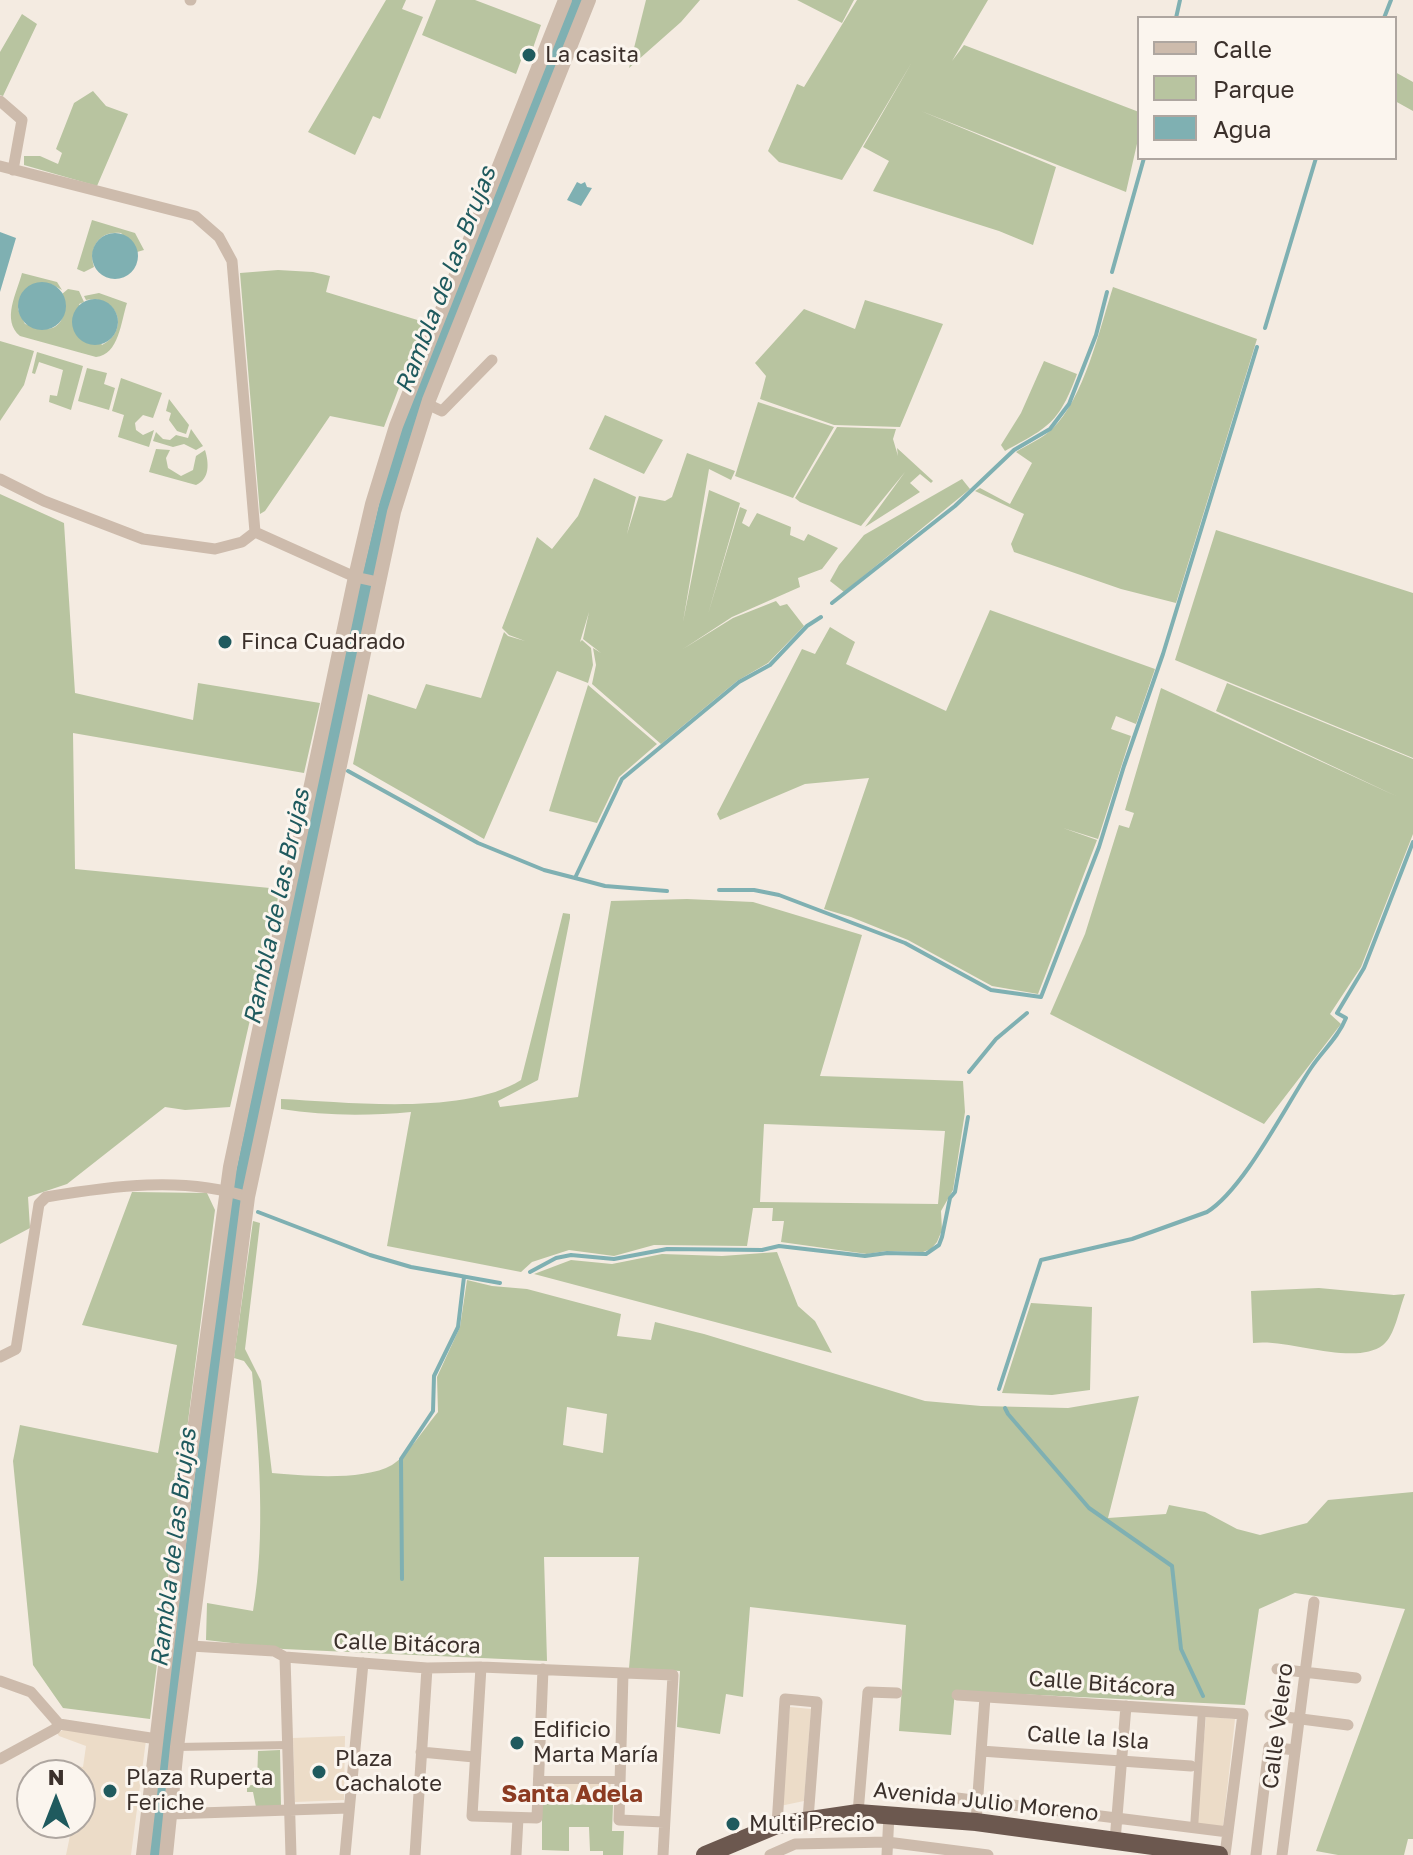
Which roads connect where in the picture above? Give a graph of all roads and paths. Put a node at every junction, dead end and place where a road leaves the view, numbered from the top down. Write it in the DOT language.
graph roads {
  1 [pos="565,0"];
  2 [pos="589,0"];
  3 [pos="0,101"];
  4 [pos="0,166"];
  5 [pos="13,170"];
  6 [pos="492,360"];
  7 [pos="427,404"];
  8 [pos="0,479"];
  9 [pos="255,532"];
  10 [pos="357,578"];
  11 [pos="376,582"];
  12 [pos="229,1192"];
  13 [pos="246,1196"];
  14 [pos="0,1357"];
  15 [pos="1314,1602"];
  16 [pos="191,1646"];
  17 [pos="285,1657"];
  18 [pos="363,1663"];
  19 [pos="481,1667"];
  20 [pos="427,1668"];
  21 [pos="543,1669"];
  22 [pos="1277,1669"];
  23 [pos="1305,1672"];
  24 [pos="623,1673"];
  25 [pos="1356,1678"];
  26 [pos="0,1681"];
  27 [pos="897,1693"];
  28 [pos="957,1695"];
  29 [pos="985,1697"];
  30 [pos="1126,1706"];
  31 [pos="1202,1711"];
  32 [pos="1270,1715"];
  33 [pos="1299,1719"];
  34 [pos="59,1724"];
  35 [pos="1348,1725"];
  36 [pos="157,1739"];
  37 [pos="288,1745"];
  38 [pos="177,1747"];
  39 [pos="1295,1750"];
  40 [pos="981,1751"];
  41 [pos="421,1752"];
  42 [pos="474,1757"];
  43 [pos="0,1759"];
  44 [pos="1122,1761"];
  45 [pos="1191,1766"];
  46 [pos="537,1780"];
  47 [pos="620,1780"];
  48 [pos="957,1798"];
  49 [pos="978,1801"];
  50 [pos="349,1808"];
  51 [pos="290,1810"];
  52 [pos="858,1813"];
  53 [pos="170,1814"];
  54 [pos="889,1814"];
  55 [pos="518,1818"];
  56 [pos="1117,1818"];
  57 [pos="808,1819"];
  58 [pos="664,1822"];
  59 [pos="976,1822"];
  60 [pos="777,1825"];
  61 [pos="1194,1828"];
  62 [pos="1228,1832"];
  63 [pos="1115,1841"];
  64 [pos="887,1842"];
  65 [pos="1193,1852"];
  66 [pos="143,1855"];
  67 [pos="166,1855"];
  68 [pos="291,1855"];
  69 [pos="345,1855"];
  70 [pos="415,1855"];
  71 [pos="516,1855"];
  72 [pos="663,1855"];
  73 [pos="706,1855"];
  74 [pos="770,1855"];
  75 [pos="887,1855"];
  76 [pos="988,1855"];
  77 [pos="1219,1855"];
  78 [pos="1225,1855"];
  79 [pos="1256,1855"];
  80 [pos="1282,1855"];
  1 -- 10 [label="street"];
  2 -- 7 [label="street"];
  3 -- 5 [label="street"];
  4 -- 5 [label="street"];
  5 -- 9 [label="street"];
  6 -- 7 [label="street"];
  7 -- 11 [label="street"];
  8 -- 9 [label="street"];
  9 -- 10 [label="street"];
  10 -- 11 [label="street"];
  10 -- 12 [label="street"];
  11 -- 13 [label="street"];
  12 -- 13 [label="street"];
  12 -- 14 [label="street"];
  12 -- 36 [label="street"];
  13 -- 16 [label="street"];
  15 -- 23 [label="street, Calle Velero"];
  16 -- 17 [label="street, Calle Bitácora"];
  16 -- 38 [label="street"];
  17 -- 18 [label="street, Calle Bitácora"];
  17 -- 37 [label="street"];
  18 -- 20 [label="street, Calle Bitácora"];
  18 -- 50 [label="street"];
  19 -- 20 [label="street, Calle Bitácora"];
  19 -- 21 [label="street, Calle Bitácora"];
  19 -- 42 [label="street"];
  20 -- 41 [label="street"];
  21 -- 24 [label="street, Calle Bitácora"];
  21 -- 46 [label="street"];
  22 -- 23 [label="street"];
  23 -- 25 [label="street"];
  23 -- 33 [label="street, Calle Velero"];
  24 -- 47 [label="street"];
  24 -- 58 [label="street, Calle Bitácora"];
  26 -- 34 [label="street"];
  27 -- 52 [label="street"];
  28 -- 29 [label="street, Calle Bitácora"];
  29 -- 30 [label="street, Calle Bitácora"];
  29 -- 40 [label="street"];
  30 -- 31 [label="street, Calle Bitácora"];
  30 -- 44 [label="street"];
  31 -- 61 [label="street"];
  31 -- 62 [label="street, Calle Bitácora"];
  32 -- 33 [label="street"];
  33 -- 35 [label="street"];
  33 -- 39 [label="street, Calle Velero"];
  34 -- 36 [label="street"];
  34 -- 43 [label="street"];
  36 -- 66 [label="street"];
  37 -- 38 [label="street"];
  37 -- 51 [label="street"];
  38 -- 53 [label="street"];
  39 -- 79 [label="street"];
  39 -- 80 [label="street, Calle Velero"];
  40 -- 44 [label="street, Calle la Isla"];
  40 -- 49 [label="street"];
  41 -- 42 [label="street"];
  41 -- 70 [label="street"];
  42 -- 55 [label="street"];
  44 -- 45 [label="street, Calle la Isla"];
  44 -- 56 [label="street"];
  46 -- 47 [label="street"];
  46 -- 55 [label="street"];
  47 -- 58 [label="street"];
  48 -- 49 [label="street"];
  49 -- 56 [label="street"];
  49 -- 59 [label="street"];
  50 -- 51 [label="street"];
  50 -- 69 [label="street"];
  51 -- 53 [label="street"];
  51 -- 68 [label="street"];
  52 -- 54 [label="highway, Avenida Julio Moreno"];
  52 -- 57 [label="highway, Avenida Julio Moreno"];
  53 -- 67 [label="street"];
  54 -- 59 [label="highway, Avenida Julio Moreno"];
  54 -- 64 [label="street"];
  55 -- 71 [label="street"];
  56 -- 61 [label="street"];
  56 -- 63 [label="street"];
  57 -- 60 [label="highway, Avenida Julio Moreno"];
  57 -- 60 [label="street"];
  58 -- 72 [label="street"];
  59 -- 63 [label="highway, Avenida Julio Moreno"];
  60 -- 73 [label="highway, Avenida Julio Moreno"];
  61 -- 62 [label="street"];
  61 -- 65 [label="street"];
  62 -- 78 [label="street"];
  63 -- 65 [label="highway, Avenida Julio Moreno"];
  64 -- 74 [label="street"];
  64 -- 75 [label="street"];
  64 -- 76 [label="street"];
  65 -- 77 [label="highway, Avenida Julio Moreno"];
}
